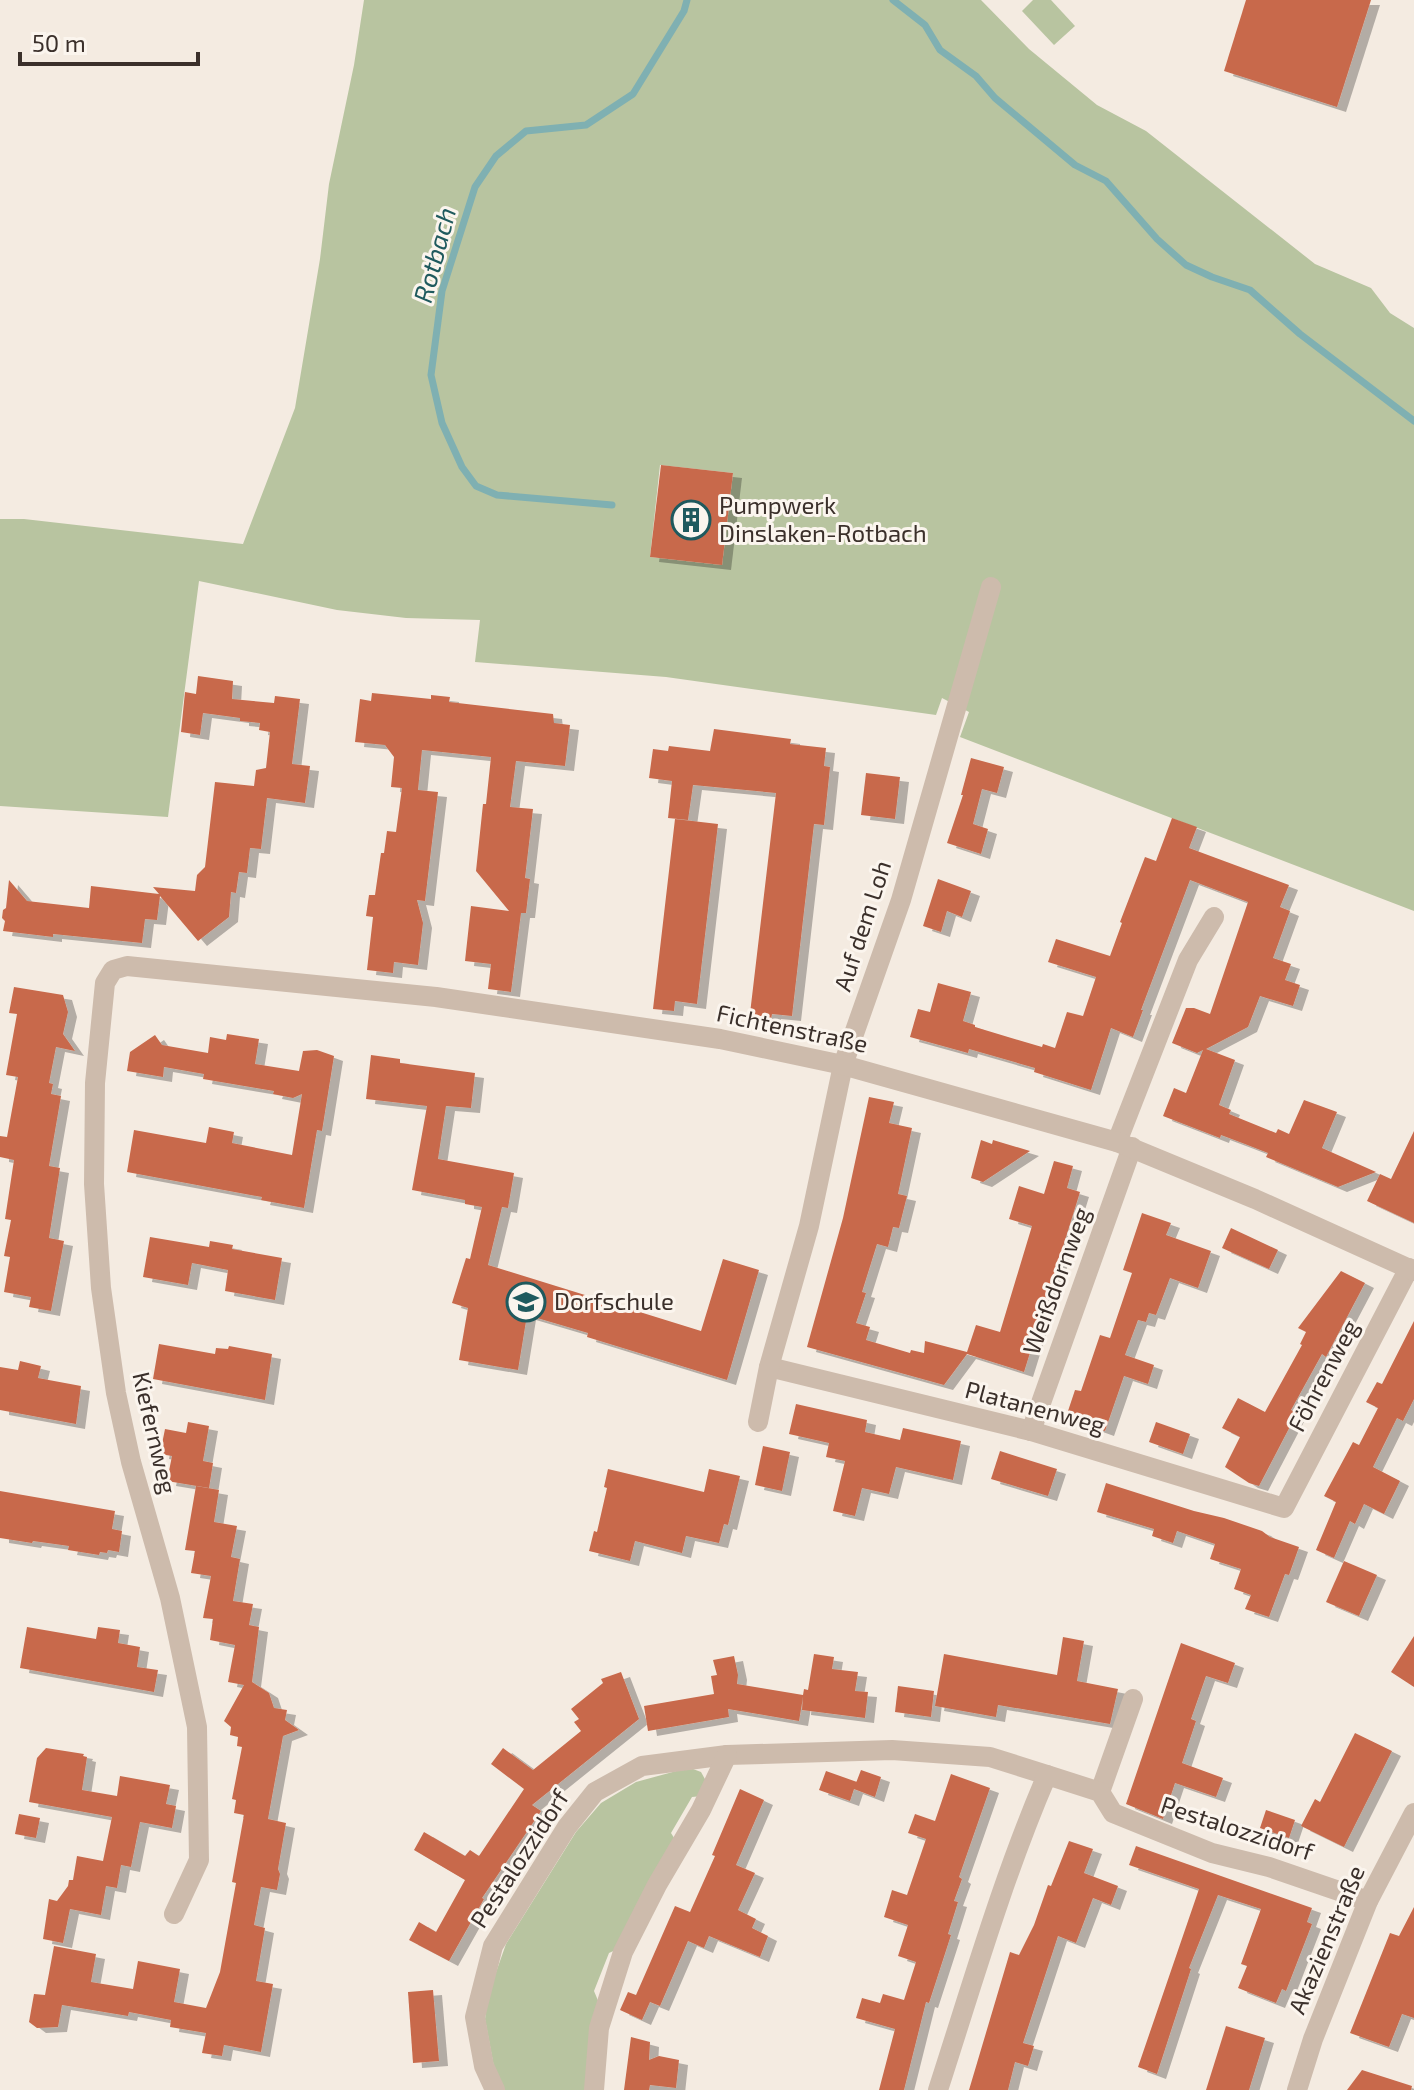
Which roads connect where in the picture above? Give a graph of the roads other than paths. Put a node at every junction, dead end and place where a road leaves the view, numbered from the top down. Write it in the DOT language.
graph roads {
  1 [pos="991,587"];
  2 [pos="1214,917"];
  3 [pos="127,966"];
  4 [pos="843,1065"];
  5 [pos="1125,1145"];
  6 [pos="1412,1270"];
  7 [pos="769,1367"];
  8 [pos="758,1422"];
  9 [pos="1031,1431"];
  10 [pos="1284,1508"];
  11 [pos="1133,1699"];
  12 [pos="727,1755"];
  13 [pos="1047,1775"];
  14 [pos="1100,1792"];
  15 [pos="1414,1813"];
  16 [pos="1368,1901"];
  17 [pos="174,1914"];
  18 [pos="495,2090"];
  19 [pos="594,2090"];
  20 [pos="938,2090"];
  21 [pos="1297,2090"];
  1 -- 4 [label="street, Auf dem Loh"];
  2 -- 5 [label="street, Weißdornweg"];
  3 -- 4 [label="street, Fichtenstraße"];
  3 -- 17 [label="street, Kiefernweg"];
  4 -- 5 [label="street, Fichtenstraße"];
  4 -- 7 [label="street, Auf dem Loh"];
  5 -- 6 [label="street, Fichtenstraße"];
  5 -- 9 [label="street, Weißdornweg"];
  6 -- 10 [label="street, Föhrenweg"];
  7 -- 8 [label="street, Auf dem Loh"];
  7 -- 9 [label="street, Platanenweg"];
  9 -- 10 [label="street, Platanenweg"];
  11 -- 14 [label="street"];
  12 -- 13 [label="street, Pestalozzidorf"];
  12 -- 18 [label="street, Pestalozzidorf"];
  12 -- 19 [label="street"];
  13 -- 14 [label="street, Pestalozzidorf"];
  13 -- 20 [label="street"];
  14 -- 16 [label="street, Pestalozzidorf"];
  15 -- 16 [label="street, Akazienstraße"];
  16 -- 21 [label="street, Akazienstraße"];
}
